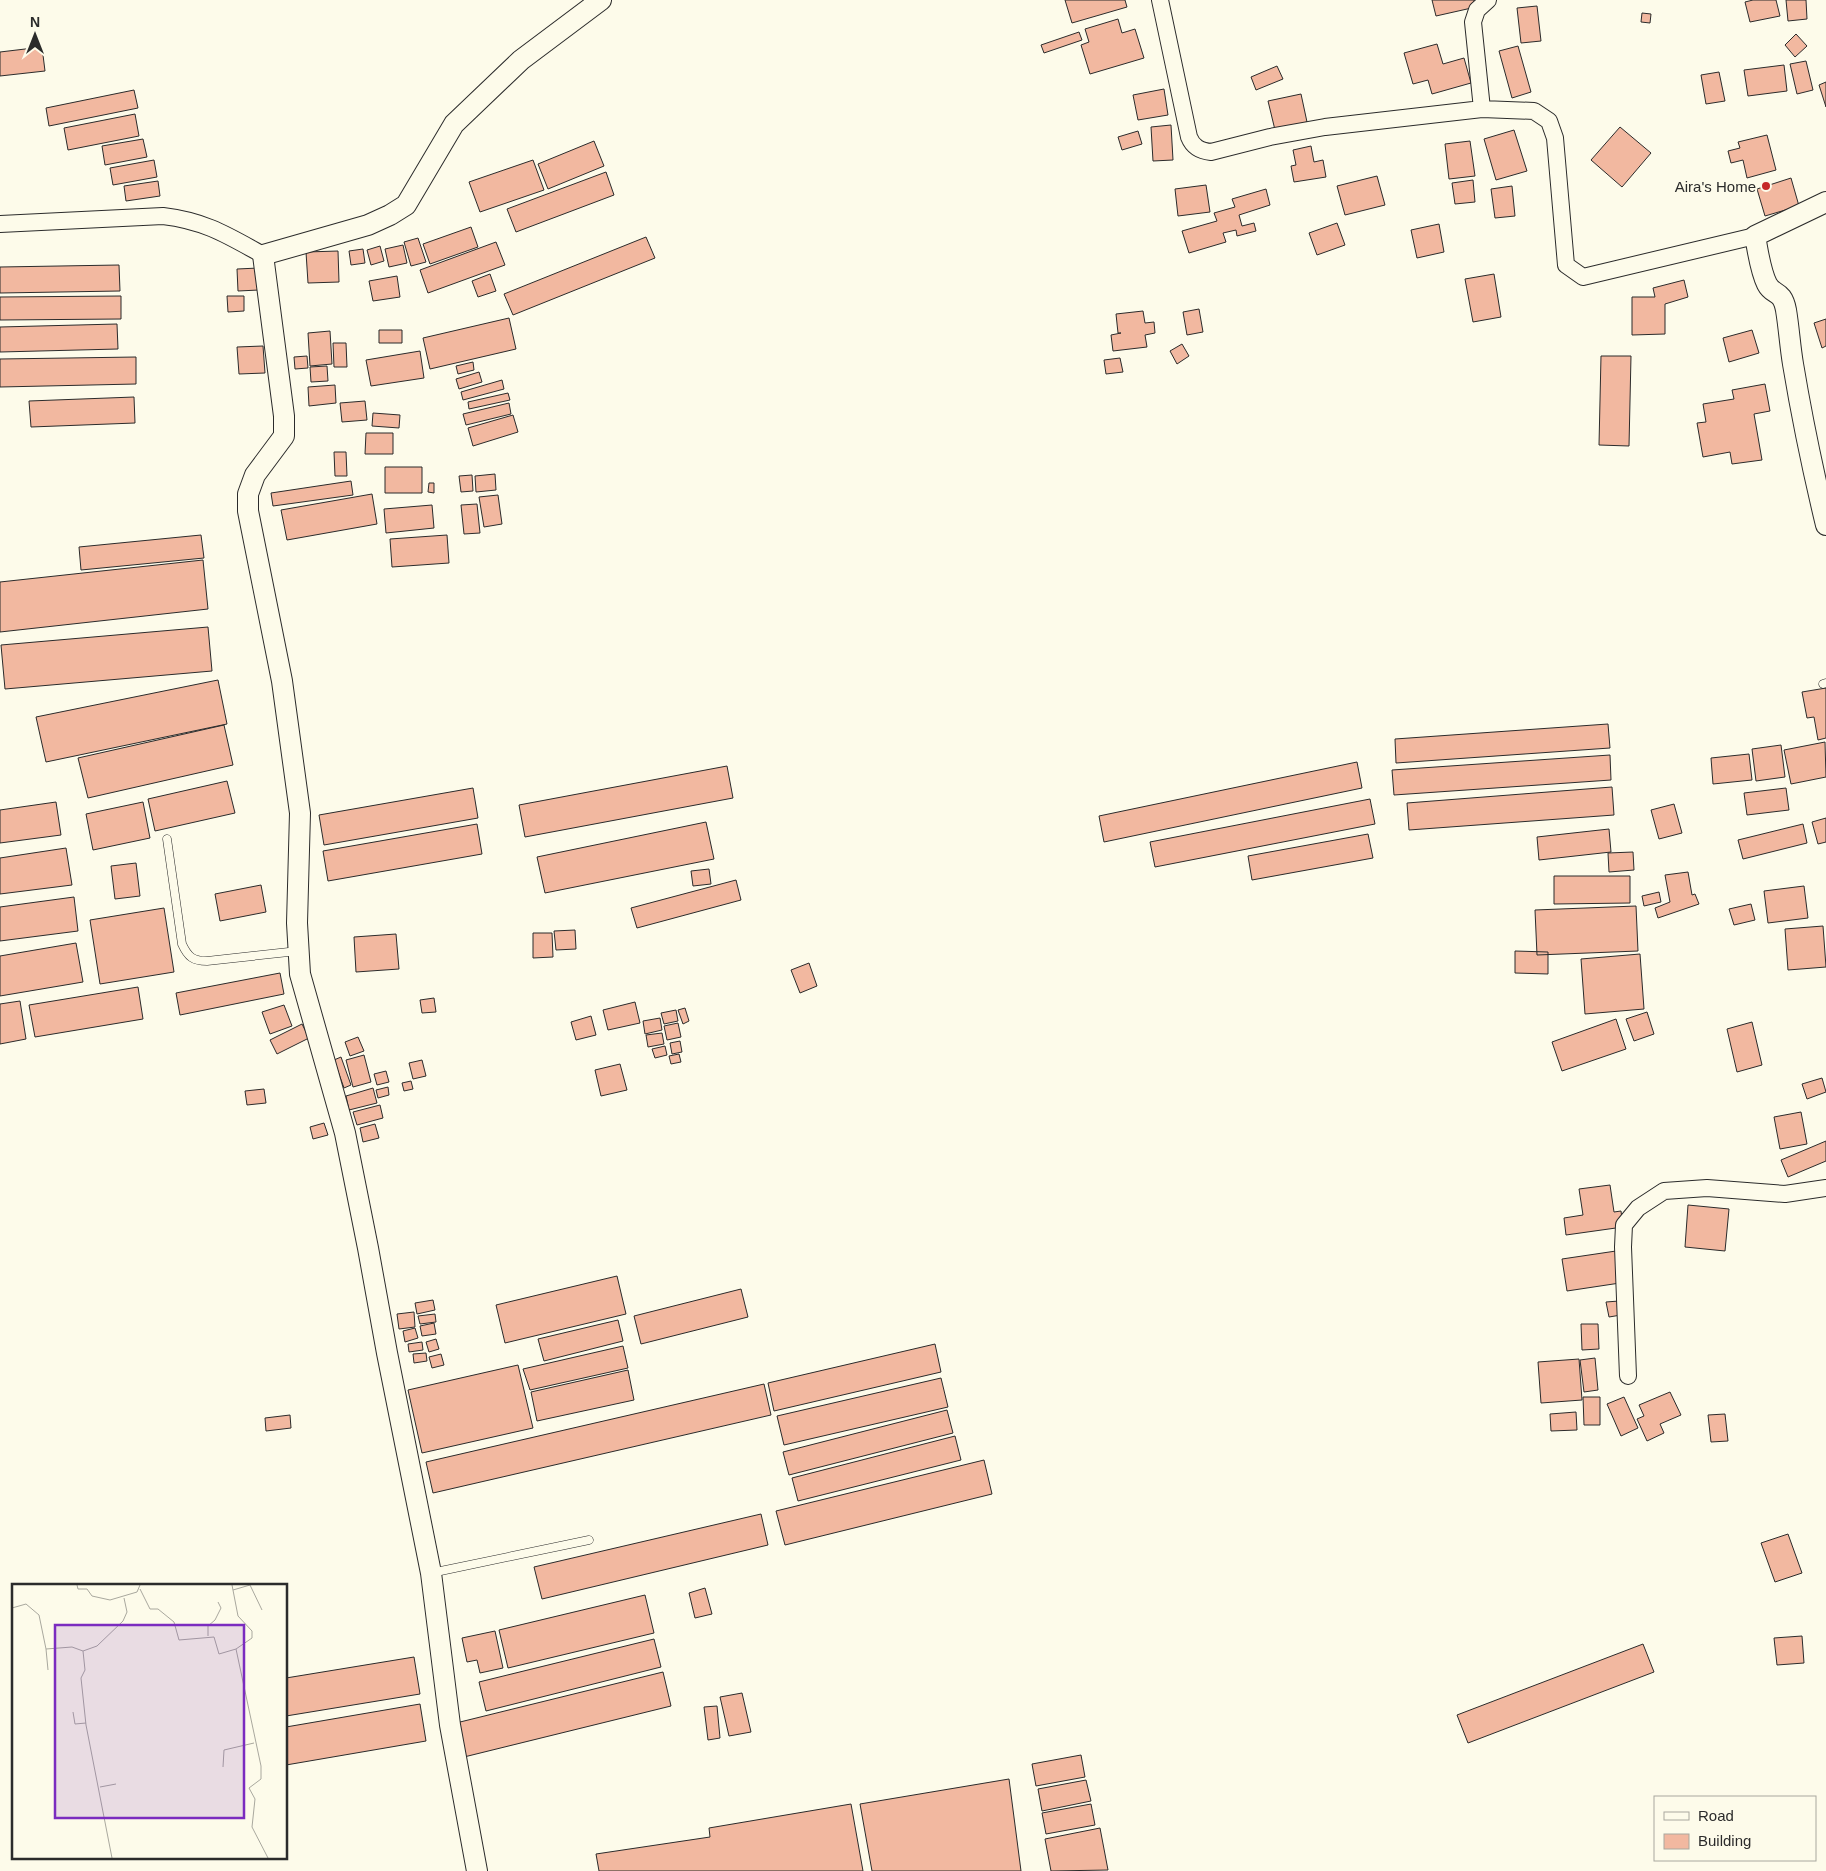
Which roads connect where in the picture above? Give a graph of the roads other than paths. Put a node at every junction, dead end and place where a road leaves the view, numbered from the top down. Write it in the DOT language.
graph roads {
  1 [pos="601,0"];
  2 [pos="1160,0"];
  3 [pos="1488,0"];
  4 [pos="1482,109"];
  5 [pos="1826,202"];
  6 [pos="0,224"];
  7 [pos="1755,236"];
  8 [pos="263,255"];
  9 [pos="1826,525"];
  10 [pos="168,839"];
  11 [pos="298,951"];
  12 [pos="1826,1188"];
  13 [pos="1628,1376"];
  14 [pos="589,1540"];
  15 [pos="431,1573"];
  16 [pos="477,1871"];
  1 -- 8 [label="street"];
  2 -- 4 [label="street"];
  3 -- 4 [label="street"];
  4 -- 7 [label="street"];
  5 -- 7 [label="street"];
  6 -- 8 [label="street"];
  7 -- 9 [label="street"];
  8 -- 11 [label="street"];
  10 -- 11 [label="lane"];
  11 -- 15 [label="street"];
  12 -- 13 [label="street"];
  14 -- 15 [label="lane"];
  15 -- 16 [label="street"];
}
